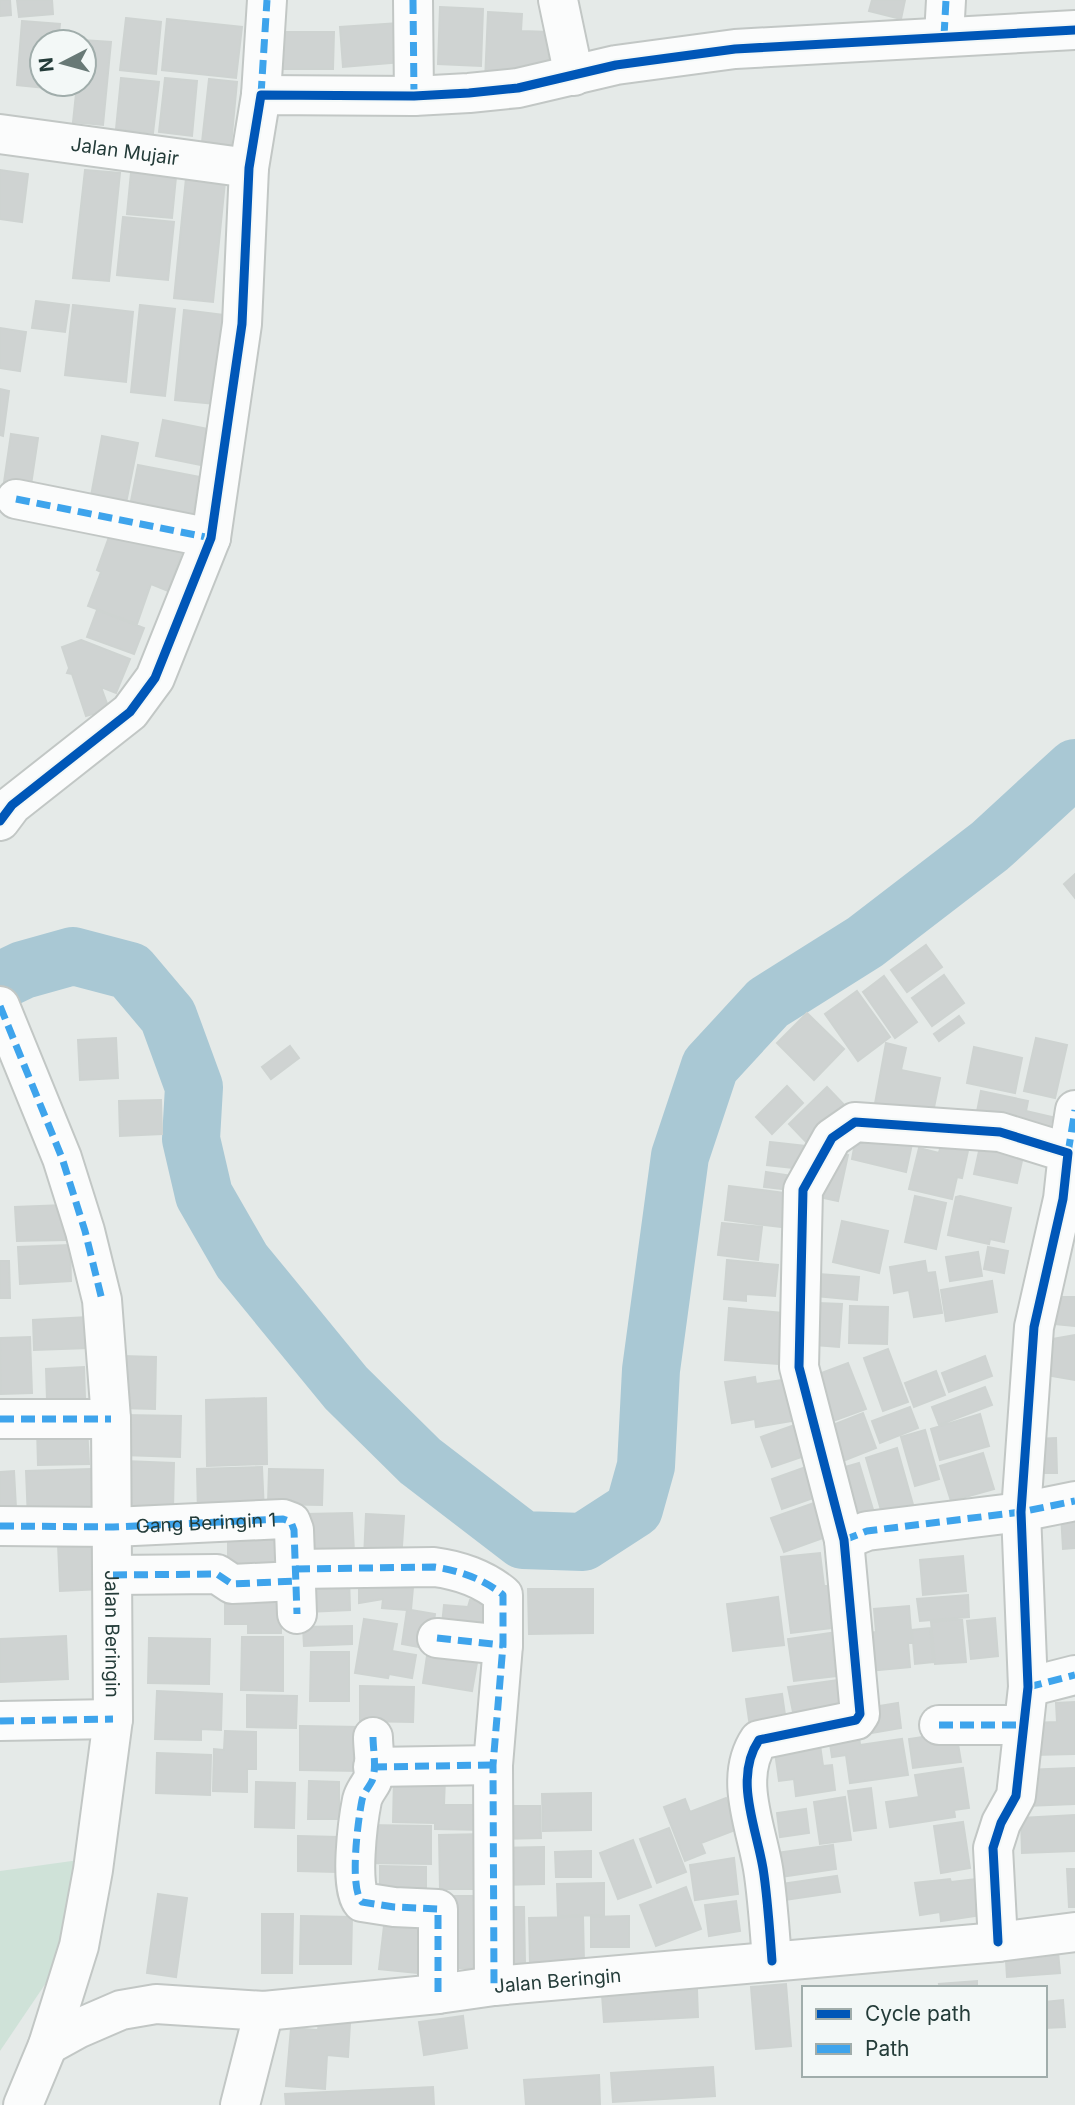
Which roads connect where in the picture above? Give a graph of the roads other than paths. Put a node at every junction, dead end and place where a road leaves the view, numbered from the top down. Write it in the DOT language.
graph roads {
  1 [pos="267,0"];
  2 [pos="413,0"];
  3 [pos="558,0"];
  4 [pos="945,18"];
  5 [pos="1075,30"];
  6 [pos="574,76"];
  7 [pos="261,95"];
  8 [pos="414,96"];
  9 [pos="0,134"];
  10 [pos="249,168"];
  11 [pos="16,499"];
  12 [pos="211,538"];
  13 [pos="0,821"];
  14 [pos="0,1007"];
  15 [pos="1075,1110"];
  16 [pos="1068,1153"];
  17 [pos="1069,1200"];
  18 [pos="0,1419"];
  19 [pos="111,1419"];
  20 [pos="1075,1502"];
  21 [pos="1021,1512"];
  22 [pos="0,1526"];
  23 [pos="113,1527"];
  24 [pos="845,1540"];
  25 [pos="113,1575"];
  26 [pos="296,1588"];
  27 [pos="437,1638"];
  28 [pos="503,1645"];
  29 [pos="1075,1675"];
  30 [pos="1028,1687"];
  31 [pos="113,1718"];
  32 [pos="0,1721"];
  33 [pos="939,1725"];
  34 [pos="1023,1726"];
  35 [pos="493,1765"];
  36 [pos="1075,1932"];
  37 [pos="998,1942"];
  38 [pos="772,1961"];
  39 [pos="494,1986"];
  40 [pos="438,1994"];
  41 [pos="264,2011"];
  42 [pos="48,2045"];
  43 [pos="23,2105"];
  44 [pos="240,2105"];
  1 -- 7 [label="street"];
  2 -- 8 [label="street"];
  3 -- 6 [label="street"];
  4 -- 5 [label="street"];
  4 -- 6 [label="street"];
  6 -- 8 [label="street"];
  7 -- 8 [label="street"];
  7 -- 10 [label="street"];
  9 -- 10 [label="street, Jalan Mujair"];
  10 -- 12 [label="street"];
  11 -- 12 [label="street"];
  12 -- 13 [label="street"];
  14 -- 19 [label="street, Jalan Beringin"];
  15 -- 16 [label="street"];
  16 -- 17 [label="street"];
  16 -- 24 [label="street"];
  17 -- 21 [label="street"];
  18 -- 19 [label="street"];
  19 -- 23 [label="street, Jalan Beringin"];
  20 -- 21 [label="street"];
  21 -- 24 [label="street"];
  21 -- 30 [label="street"];
  22 -- 23 [label="street, Gang Beringin 1"];
  23 -- 25 [label="street, Jalan Beringin"];
  23 -- 26 [label="street, Gang Beringin 1"];
  24 -- 38 [label="street"];
  25 -- 26 [label="street"];
  25 -- 31 [label="street, Jalan Beringin"];
  26 -- 28 [label="street"];
  27 -- 28 [label="street"];
  28 -- 35 [label="street"];
  29 -- 30 [label="street"];
  30 -- 34 [label="street"];
  31 -- 32 [label="street"];
  31 -- 42 [label="street, Jalan Beringin"];
  33 -- 34 [label="street"];
  34 -- 37 [label="street"];
  35 -- 39 [label="street"];
  35 -- 40 [label="street"];
  36 -- 37 [label="street, Jalan Beringin"];
  37 -- 38 [label="street, Jalan Beringin"];
  38 -- 39 [label="street, Jalan Beringin"];
  39 -- 40 [label="street, Jalan Beringin"];
  40 -- 41 [label="street, Jalan Beringin"];
  41 -- 42 [label="street, Jalan Beringin"];
  41 -- 44 [label="street"];
  42 -- 43 [label="street, Jalan Beringin"];
}
